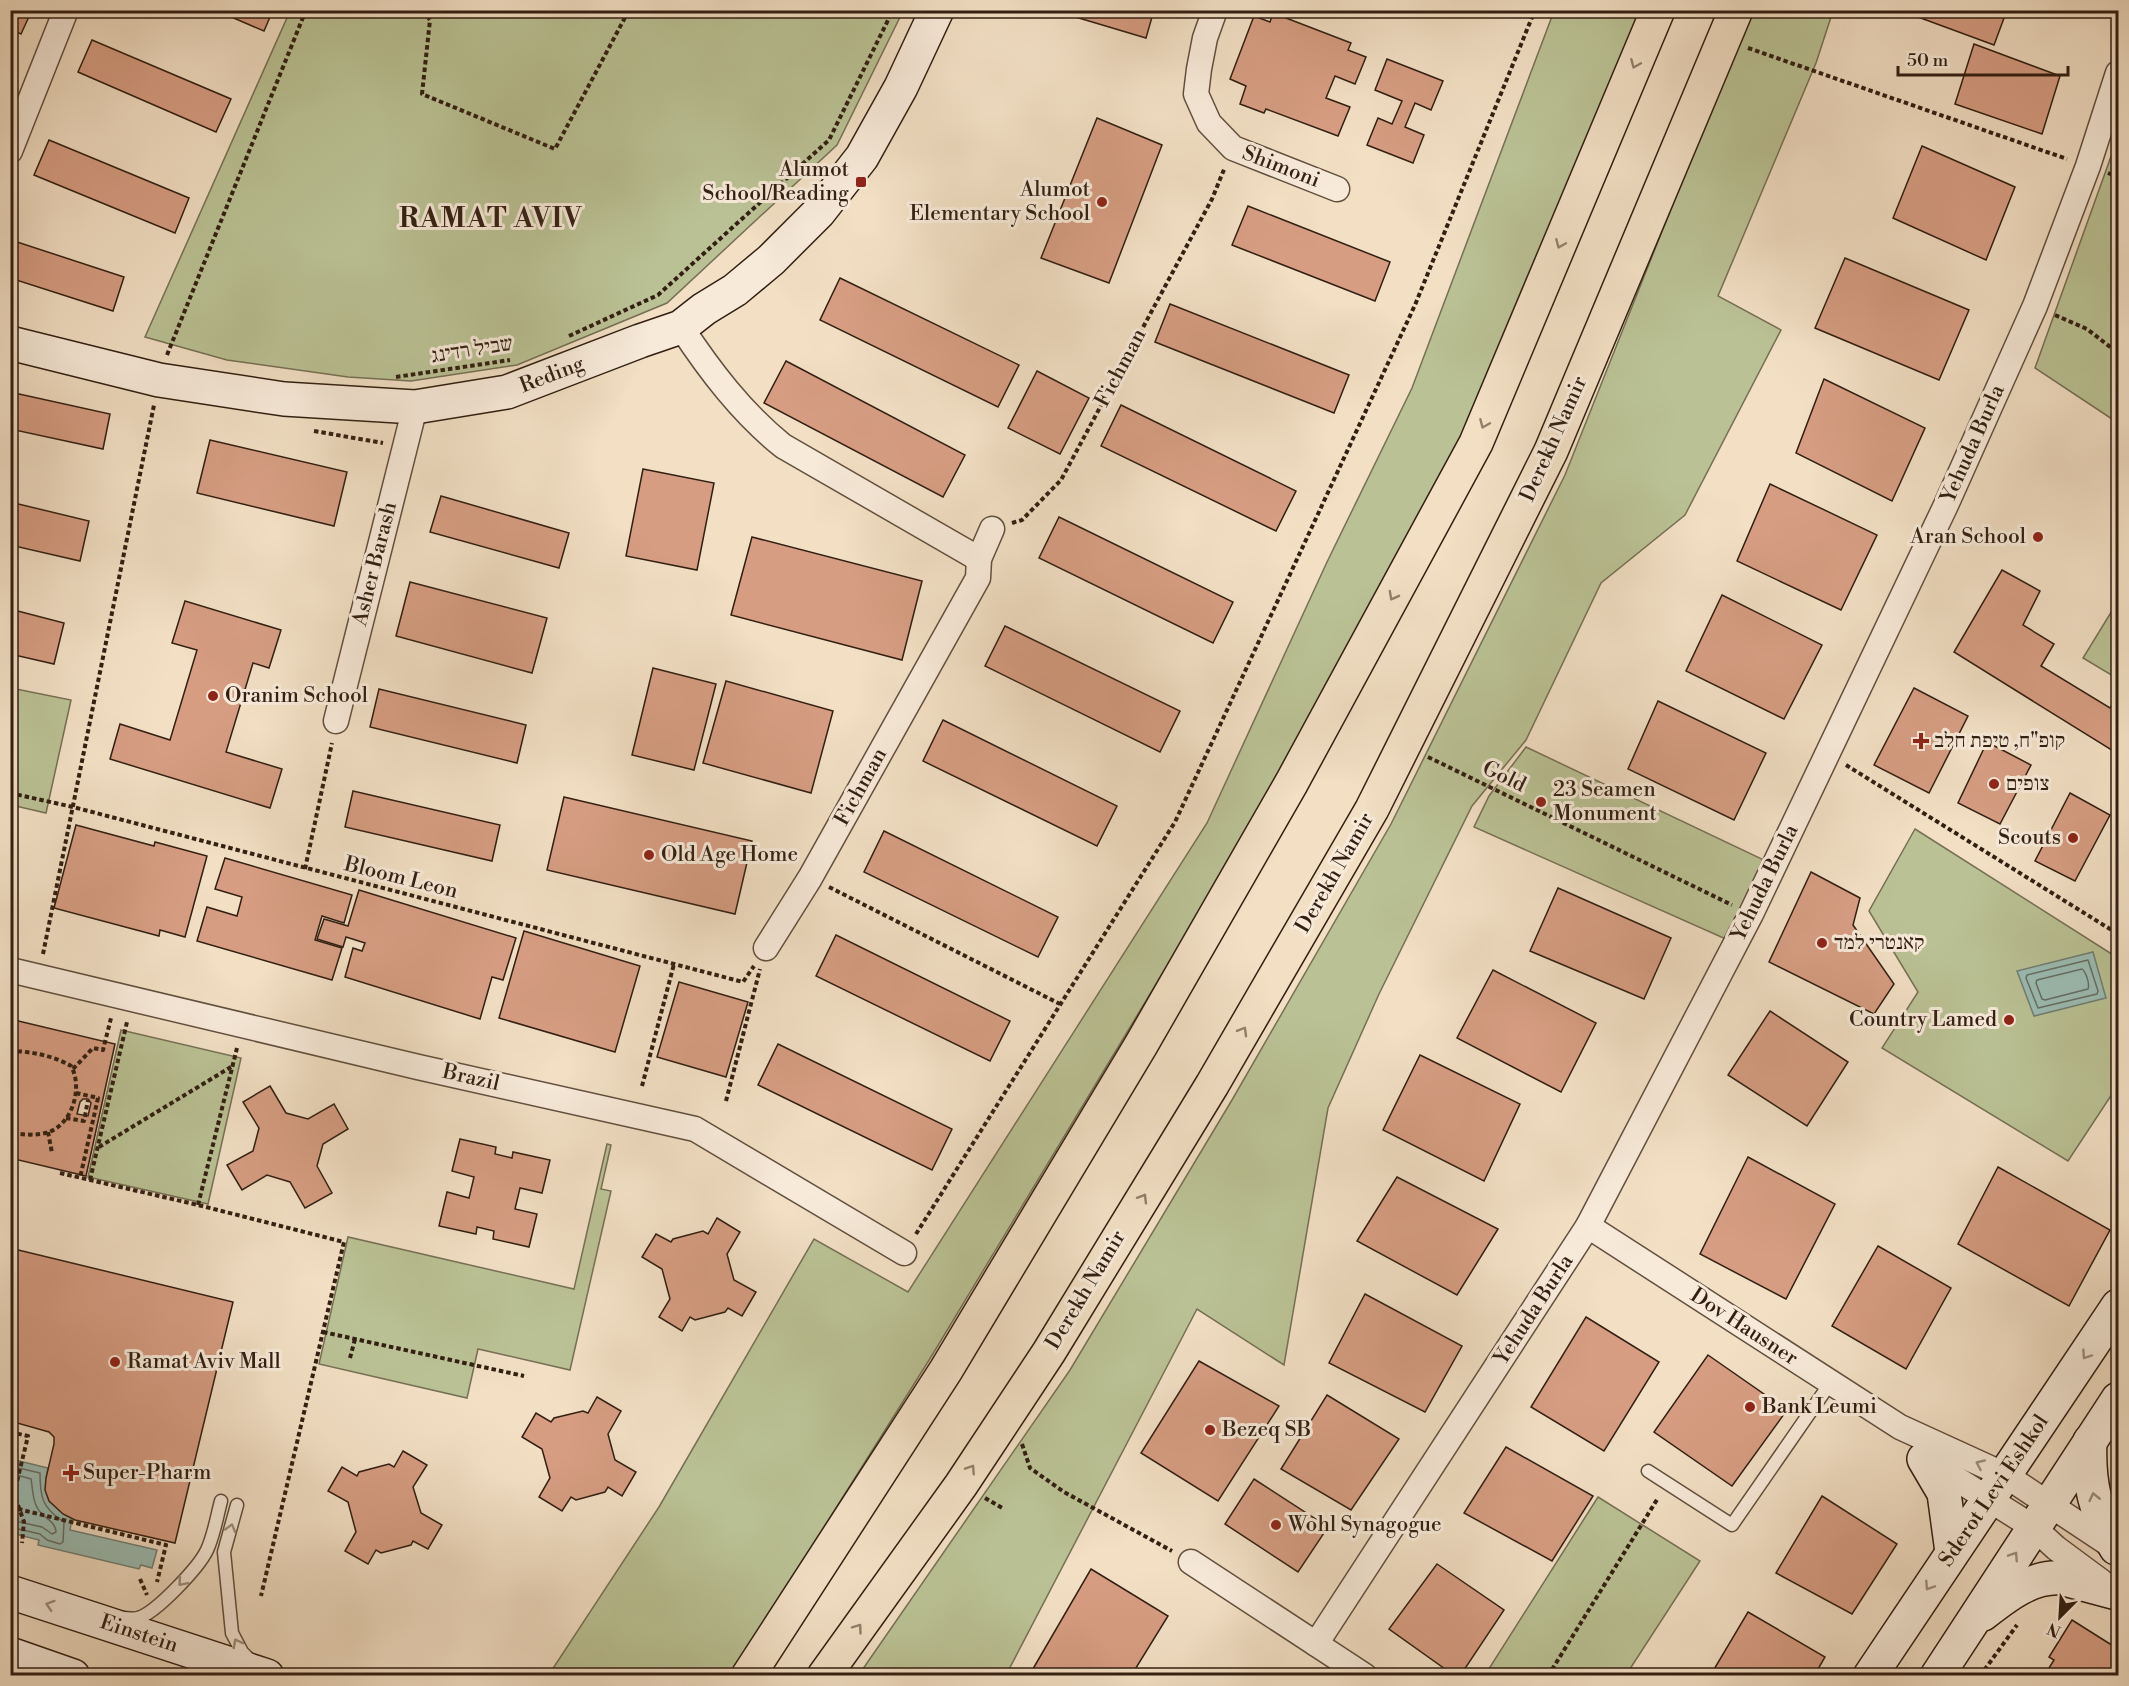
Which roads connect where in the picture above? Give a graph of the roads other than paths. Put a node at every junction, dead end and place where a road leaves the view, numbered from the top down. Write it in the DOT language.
graph roads {
  1 [pos="66,10"];
  2 [pos="937,10"];
  3 [pos="1215,10"];
  4 [pos="1658,10"];
  5 [pos="1736,10"];
  6 [pos="2118,73"];
  7 [pos="10,151"];
  8 [pos="1337,189"];
  9 [pos="681,327"];
  10 [pos="10,343"];
  11 [pos="400,406"];
  12 [pos="992,529"];
  13 [pos="979,559"];
  14 [pos="336,721"];
  15 [pos="766,948"];
  16 [pos="10,970"];
  17 [pos="1588,1226"];
  18 [pos="904,1253"];
  19 [pos="2118,1306"];
  20 [pos="1831,1382"];
  21 [pos="2118,1399"];
  22 [pos="1900,1427"];
  23 [pos="2090,1441"];
  24 [pos="1924,1459"];
  25 [pos="1648,1471"];
  26 [pos="1997,1487"];
  27 [pos="221,1501"];
  28 [pos="237,1505"];
  29 [pos="2041,1515"];
  30 [pos="2117,1549"];
  31 [pos="1952,1552"];
  32 [pos="1191,1562"];
  33 [pos="10,1592"];
  34 [pos="2118,1594"];
  35 [pos="90,1618"];
  36 [pos="1970,1624"];
  37 [pos="1316,1644"];
  38 [pos="10,1654"];
  39 [pos="266,1675"];
  40 [pos="73,1676"];
  41 [pos="748,1676"];
  42 [pos="824,1676"];
  43 [pos="1365,1676"];
  44 [pos="1870,1676"];
  45 [pos="1937,1676"];
  1 -- 7 [label="street"];
  2 -- 9 [label="street, Reding"];
  3 -- 8 [label="street, Shimoni"];
  4 -- 41 [label="highway, one-way"];
  42 -- 5 [label="highway, Derekh Namir, one-way"];
  6 -- 17 [label="street, Yehuda Burla"];
  9 -- 11 [label="street, Reding"];
  9 -- 13 [label="street"];
  10 -- 11 [label="street, Reding"];
  11 -- 14 [label="street, Asher Barash"];
  12 -- 13 [label="street, Fichman"];
  13 -- 15 [label="street, Fichman"];
  16 -- 18 [label="street, Brazil"];
  17 -- 20 [label="street, Dov Hausner"];
  17 -- 37 [label="street, Yehuda Burla"];
  19 -- 26 [label="street, Sderot Levi Eshkol, one-way"];
  20 -- 22 [label="street, Dov Hausner"];
  20 -- 25 [label="lane"];
  21 -- 23 [label="street"];
  22 -- 24 [label="street, Dov Hausner"];
  26 -- 22 [label="street, Dov Hausner, one-way"];
  23 -- 29 [label="street"];
  30 -- 23 [label="street, one-way"];
  24 -- 26 [label="street, Dov Hausner"];
  24 -- 31 [label="street"];
  26 -- 29 [label="street, Dov Hausner"];
  26 -- 31 [label="street, Sderot Levi Eshkol"];
  27 -- 35 [label="lane, one-way"];
  39 -- 28 [label="lane, one-way"];
  29 -- 30 [label="street"];
  29 -- 34 [label="street"];
  36 -- 29 [label="street, one-way"];
  31 -- 44 [label="street, Sderot Levi Eshkol, one-way"];
  32 -- 37 [label="street"];
  35 -- 33 [label="street, Einstein, one-way"];
  34 -- 36 [label="street"];
  35 -- 39 [label="street, Einstein"];
  36 -- 45 [label="street"];
  37 -- 43 [label="street"];
  38 -- 40 [label="street"];
}
